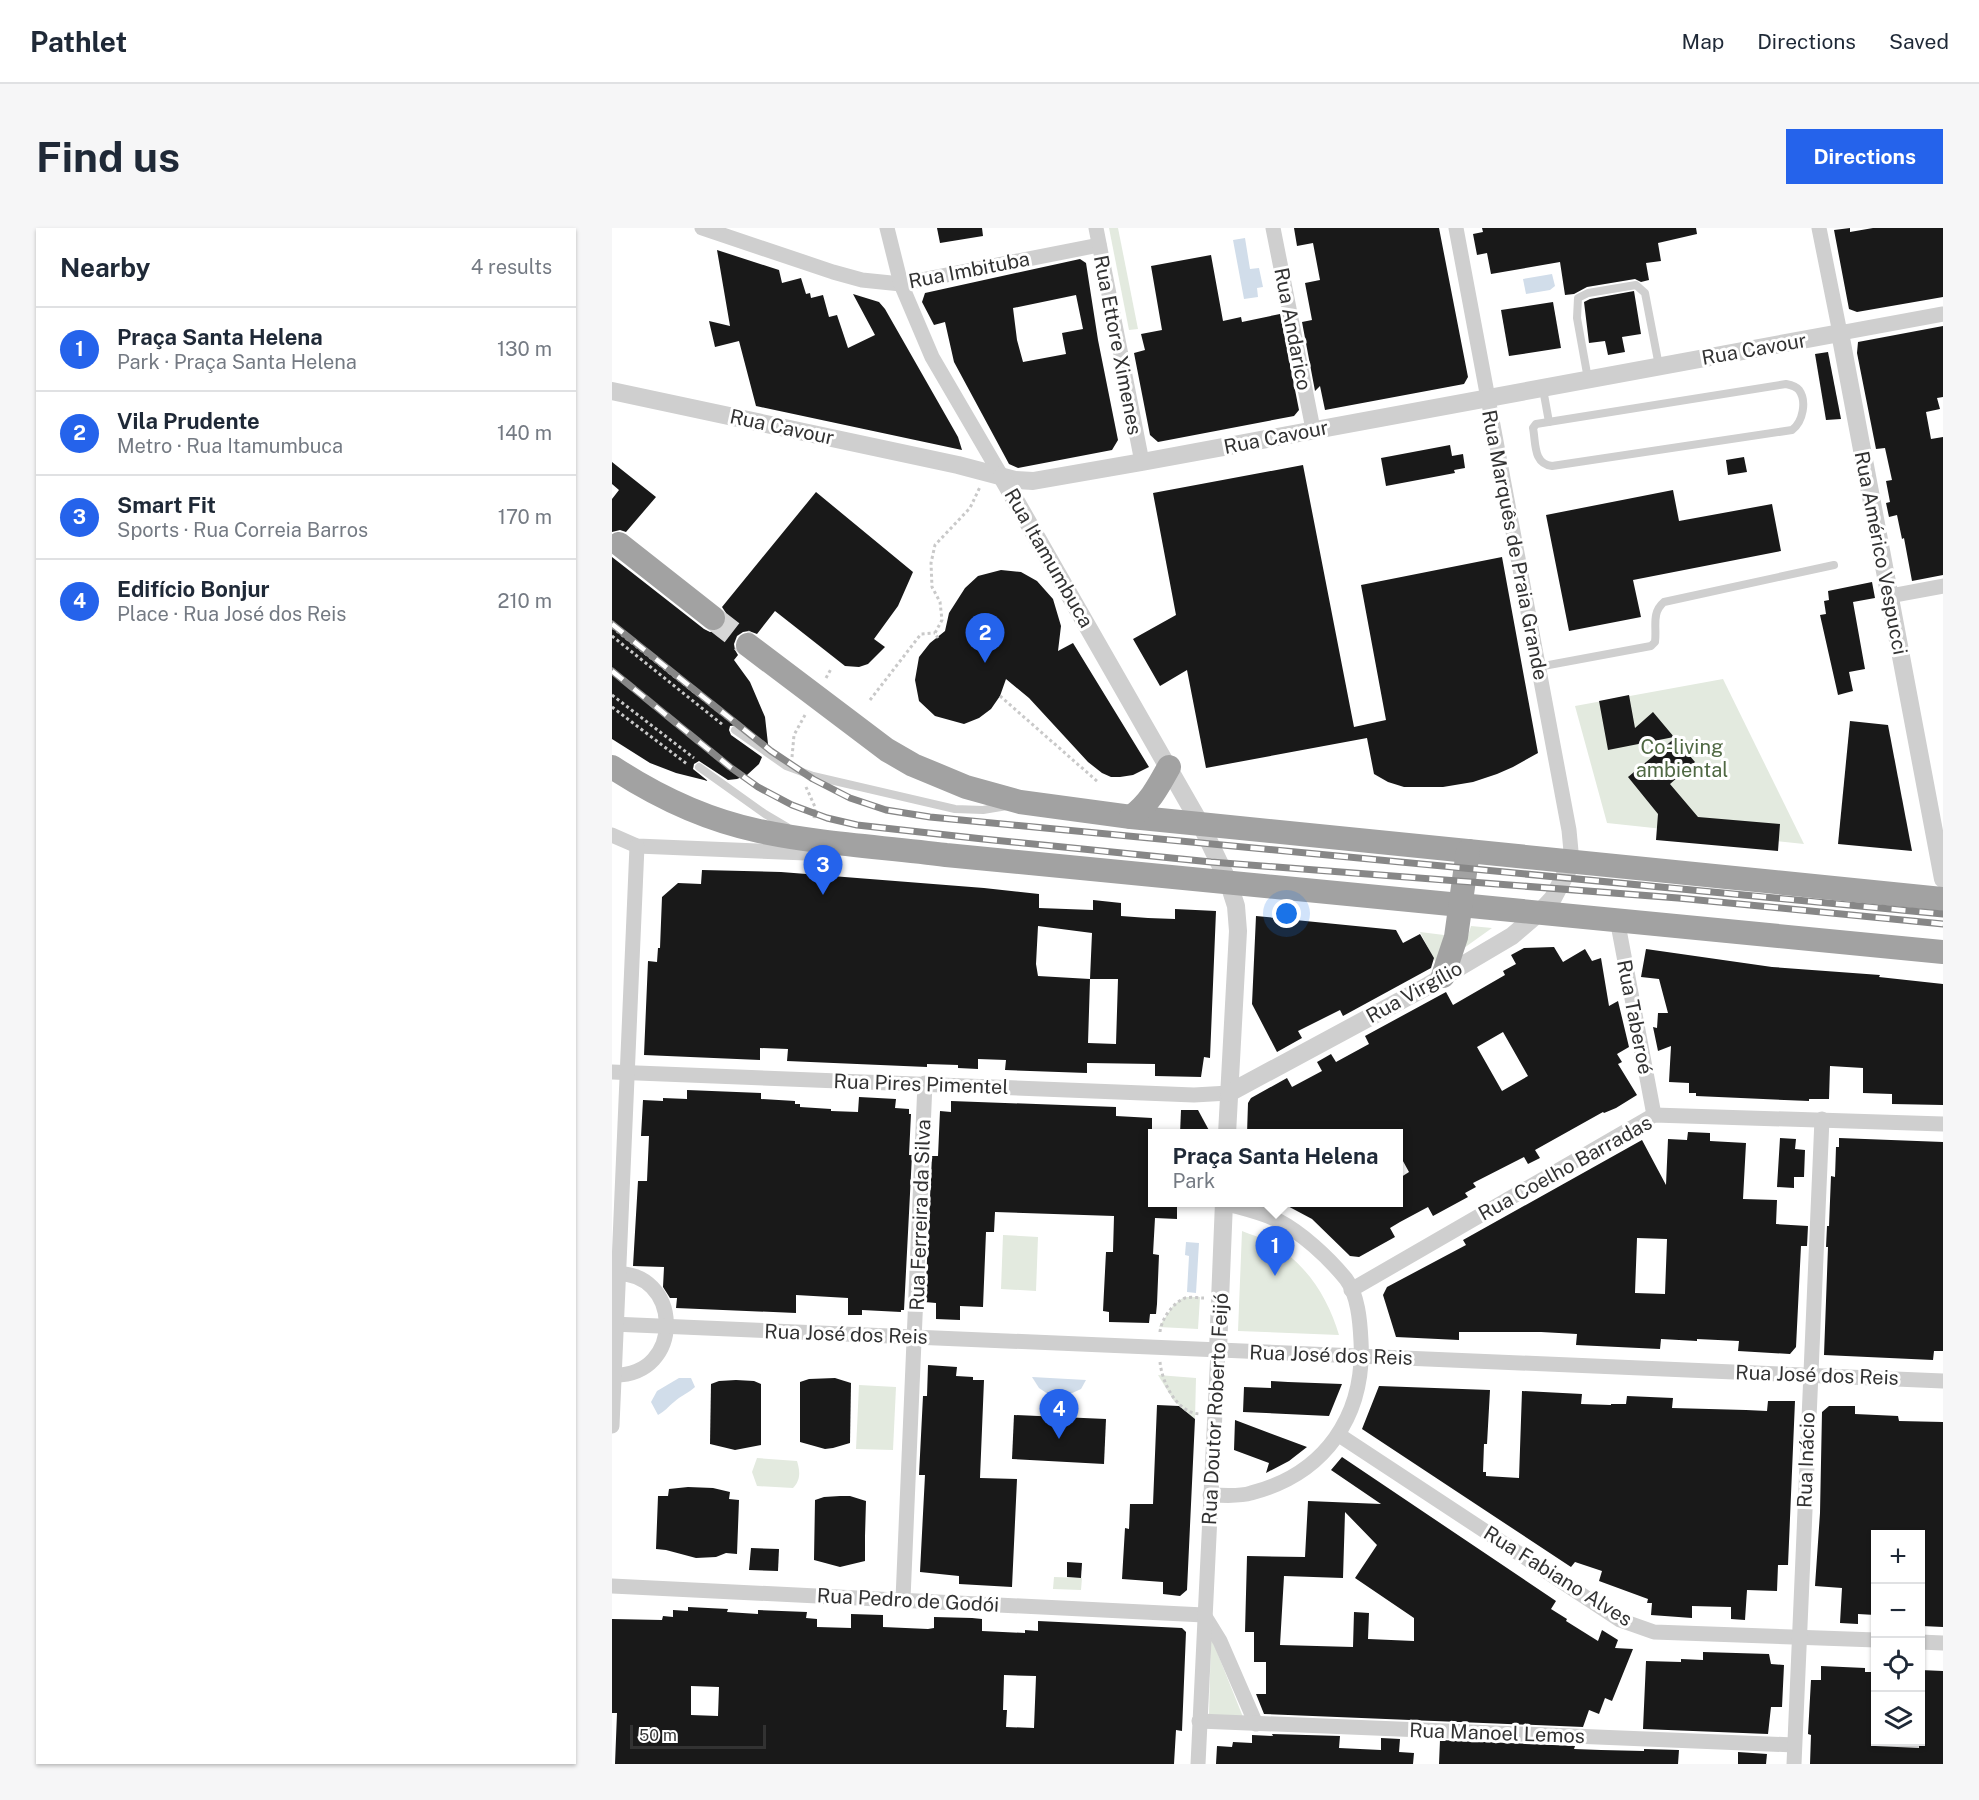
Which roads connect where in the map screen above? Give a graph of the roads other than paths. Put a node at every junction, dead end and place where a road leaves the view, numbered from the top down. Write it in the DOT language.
graph roads {
  1 [pos="702,228"];
  2 [pos="888,228"];
  3 [pos="1096,228"];
  4 [pos="1273,228"];
  5 [pos="1456,228"];
  6 [pos="1819,228"];
  7 [pos="1099,244"];
  8 [pos="901,284"];
  9 [pos="1943,314"];
  10 [pos="1840,333"];
  11 [pos="1659,366"];
  12 [pos="1588,379"];
  13 [pos="1542,387"];
  14 [pos="612,390"];
  15 [pos="1488,398"];
  16 [pos="1549,422"];
  17 [pos="1313,429"];
  18 [pos="1142,462"];
  19 [pos="1002,477"];
  20 [pos="619,544"];
  21 [pos="1834,566"];
  22 [pos="1943,586"];
  23 [pos="1890,596"];
  24 [pos="712,618"];
  25 [pos="748,645"];
  26 [pos="1538,667"];
  27 [pos="735,730"];
  28 [pos="612,767"];
  29 [pos="699,767"];
  30 [pos="1169,767"];
  31 [pos="1020,801"];
  32 [pos="1131,818"];
  33 [pos="1201,825"];
  34 [pos="612,835"];
  35 [pos="804,838"];
  36 [pos="637,846"];
  37 [pos="1468,851"];
  38 [pos="946,855"];
  39 [pos="1572,862"];
  40 [pos="1943,879"];
  41 [pos="1228,881"];
  42 [pos="1943,899"];
  43 [pos="1461,904"];
  44 [pos="1540,912"];
  45 [pos="1617,920"];
  46 [pos="1943,952"];
  47 [pos="1443,976"];
  48 [pos="1231,1053"];
  49 [pos="619,1072"];
  50 [pos="1253,1081"];
  51 [pos="925,1083"];
  52 [pos="1229,1093"];
  53 [pos="1654,1115"];
  54 [pos="1822,1119"];
  55 [pos="1943,1124"];
  56 [pos="1227,1129"];
  57 [pos="1224,1207"];
  58 [pos="1236,1207"];
  59 [pos="615,1273"];
  60 [pos="1351,1290"];
  61 [pos="614,1324"];
  62 [pos="668,1327"];
  63 [pos="915,1337"];
  64 [pos="1218,1350"];
  65 [pos="1362,1356"];
  66 [pos="613,1375"];
  67 [pos="1810,1375"];
  68 [pos="1943,1381"];
  69 [pos="612,1426"];
  70 [pos="1339,1435"];
  71 [pos="1210,1495"];
  72 [pos="612,1586"];
  73 [pos="903,1599"];
  74 [pos="1204,1615"];
  75 [pos="1799,1638"];
  76 [pos="1871,1640"];
  77 [pos="1925,1642"];
  78 [pos="1943,1643"];
  79 [pos="1199,1721"];
  80 [pos="1256,1724"];
  81 [pos="1794,1745"];
  82 [pos="1198,1764"];
  83 [pos="1794,1764"];
  1 -- 8 [label="street, Rua Imbituba"];
  2 -- 8 [label="street, Rua Itamumbuca"];
  3 -- 7 [label="street, Rua Ettore Ximenes"];
  4 -- 17 [label="street, Rua Andarico"];
  5 -- 15 [label="street, Rua Marquês de Praia Grande"];
  6 -- 10 [label="street, Rua Américo Vespucci"];
  7 -- 8 [label="street, Rua Imbituba"];
  7 -- 18 [label="street, Rua Ettore Ximenes"];
  8 -- 19 [label="street, Rua Itamumbuca"];
  9 -- 10 [label="street, Rua Cavour"];
  10 -- 11 [label="street, Rua Cavour"];
  10 -- 23 [label="street, Rua Américo Vespucci"];
  11 -- 12 [label="street, Rua Cavour"];
  11 -- 12 [label="lane"];
  12 -- 13 [label="street, Rua Cavour"];
  13 -- 15 [label="street, Rua Cavour"];
  13 -- 16 [label="lane"];
  14 -- 19 [label="street, Rua Cavour"];
  15 -- 17 [label="street, Rua Cavour"];
  15 -- 26 [label="street, Rua Marquês de Praia Grande"];
  16 -- 16 [label="lane"];
  17 -- 18 [label="street, Rua Cavour"];
  18 -- 19 [label="street, Rua Cavour"];
  19 -- 30 [label="street, Rua Itamumbuca"];
  20 -- 24 [label="highway"];
  21 -- 26 [label="lane"];
  22 -- 23 [label="street"];
  23 -- 40 [label="street, Rua Américo Vespucci"];
  25 -- 31 [label="highway"];
  26 -- 39 [label="street, Rua Marquês de Praia Grande"];
  27 -- 31 [label="lane"];
  28 -- 35 [label="highway"];
  29 -- 35 [label="lane"];
  30 -- 32 [label="highway"];
  30 -- 33 [label="street, Rua Itamumbuca"];
  31 -- 32 [label="highway"];
  32 -- 33 [label="highway"];
  33 -- 37 [label="highway"];
  33 -- 41 [label="street, Rua Itamumbuca"];
  34 -- 36 [label="street"];
  35 -- 38 [label="highway"];
  36 -- 38 [label="street"];
  36 -- 49 [label="street"];
  37 -- 39 [label="highway"];
  37 -- 43 [label="highway"];
  38 -- 41 [label="highway"];
  39 -- 42 [label="highway"];
  39 -- 44 [label="street, Rua Virgílio"];
  41 -- 43 [label="highway"];
  41 -- 48 [label="street"];
  43 -- 44 [label="highway"];
  43 -- 47 [label="highway"];
  44 -- 45 [label="highway"];
  44 -- 47 [label="street, Rua Virgílio"];
  45 -- 46 [label="highway"];
  45 -- 53 [label="street, Rua Taberoé"];
  47 -- 50 [label="street, Rua Virgílio"];
  48 -- 50 [label="street"];
  48 -- 52 [label="street"];
  49 -- 51 [label="street, Rua Pires Pimentel"];
  49 -- 59 [label="street"];
  50 -- 52 [label="street, Rua Virgílio"];
  51 -- 52 [label="street, Rua Pires Pimentel"];
  51 -- 63 [label="street, Rua Ferreira da Silva"];
  52 -- 56 [label="street"];
  53 -- 54 [label="street, Rua Coelho Barradas"];
  53 -- 60 [label="street, Rua Coelho Barradas"];
  54 -- 55 [label="street, Rua Coelho Barradas"];
  54 -- 67 [label="street, Rua Inácio"];
  57 -- 64 [label="street, Rua Doutor Roberto Feijó"];
  58 -- 60 [label="street"];
  59 -- 61 [label="street"];
  59 -- 62 [label="street"];
  60 -- 65 [label="street"];
  61 -- 62 [label="street, Rua José dos Reis"];
  61 -- 66 [label="street"];
  62 -- 63 [label="street, Rua José dos Reis"];
  62 -- 66 [label="street"];
  63 -- 64 [label="street, Rua José dos Reis"];
  63 -- 73 [label="street, Rua Ferreira da Silva"];
  64 -- 65 [label="street, Rua José dos Reis"];
  64 -- 71 [label="street, Rua Doutor Roberto Feijó"];
  65 -- 67 [label="street, Rua José dos Reis"];
  65 -- 70 [label="street"];
  66 -- 69 [label="street"];
  67 -- 68 [label="street, Rua José dos Reis"];
  67 -- 75 [label="street, Rua Inácio"];
  70 -- 71 [label="street"];
  70 -- 75 [label="street, Rua Fabiano Alves"];
  71 -- 74 [label="street, Rua Doutor Roberto Feijó"];
  72 -- 73 [label="street, Rua Pedro de Godói"];
  73 -- 74 [label="street, Rua Pedro de Godói"];
  74 -- 79 [label="street, Rua Doutor Roberto Feijó"];
  74 -- 80 [label="street"];
  75 -- 76 [label="street, Rua Fabiano Alves"];
  75 -- 81 [label="street, Rua Inácio"];
  77 -- 78 [label="street"];
  79 -- 80 [label="street, Rua Manoel Lemos"];
  79 -- 82 [label="street, Rua Doutor Roberto Feijó"];
  80 -- 81 [label="street, Rua Manoel Lemos"];
  81 -- 83 [label="street, Rua Inácio"];
}
